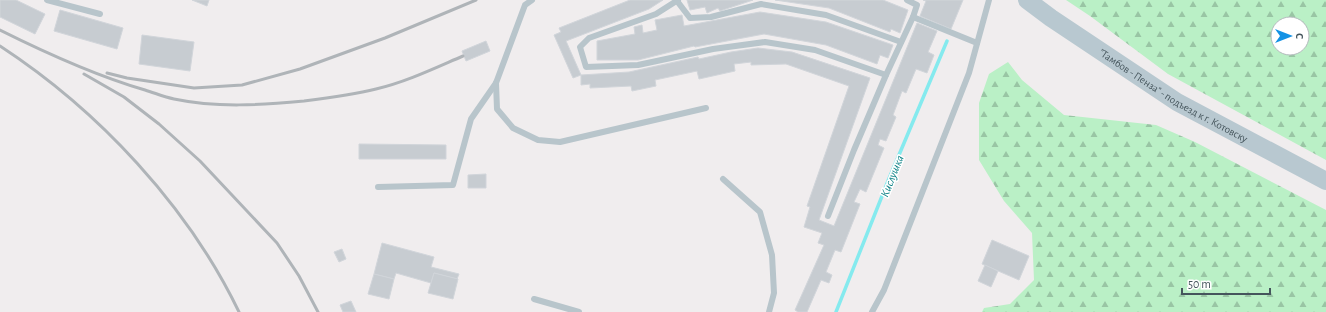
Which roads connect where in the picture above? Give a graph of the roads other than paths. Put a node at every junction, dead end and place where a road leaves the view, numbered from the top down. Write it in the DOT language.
graph roads {
  1 [pos="47,0"];
  2 [pos="532,0"];
  3 [pos="677,0"];
  4 [pos="907,0"];
  5 [pos="989,0"];
  6 [pos="1027,0"];
  7 [pos="100,14"];
  8 [pos="913,17"];
  9 [pos="901,42"];
  10 [pos="977,43"];
  11 [pos="886,75"];
  12 [pos="496,83"];
  13 [pos="706,108"];
  14 [pos="723,179"];
  15 [pos="1326,181"];
  16 [pos="378,187"];
  17 [pos="828,216"];
  18 [pos="534,299"];
  19 [pos="579,312"];
  20 [pos="769,312"];
  21 [pos="872,312"];
  1 -- 7 [label="lane"];
  2 -- 12 [label="lane"];
  3 -- 9 [label="lane"];
  3 -- 11 [label="lane"];
  4 -- 8 [label="lane"];
  5 -- 10 [label="lane"];
  6 -- 15 [label="main road, \"Тамбов - Пенза\" - подъезд к г. Котовску"];
  8 -- 9 [label="lane"];
  8 -- 10 [label="lane"];
  9 -- 11 [label="lane"];
  10 -- 21 [label="lane"];
  11 -- 17 [label="lane"];
  12 -- 13 [label="lane"];
  12 -- 16 [label="lane"];
  14 -- 20 [label="lane"];
  18 -- 19 [label="lane"];
}
